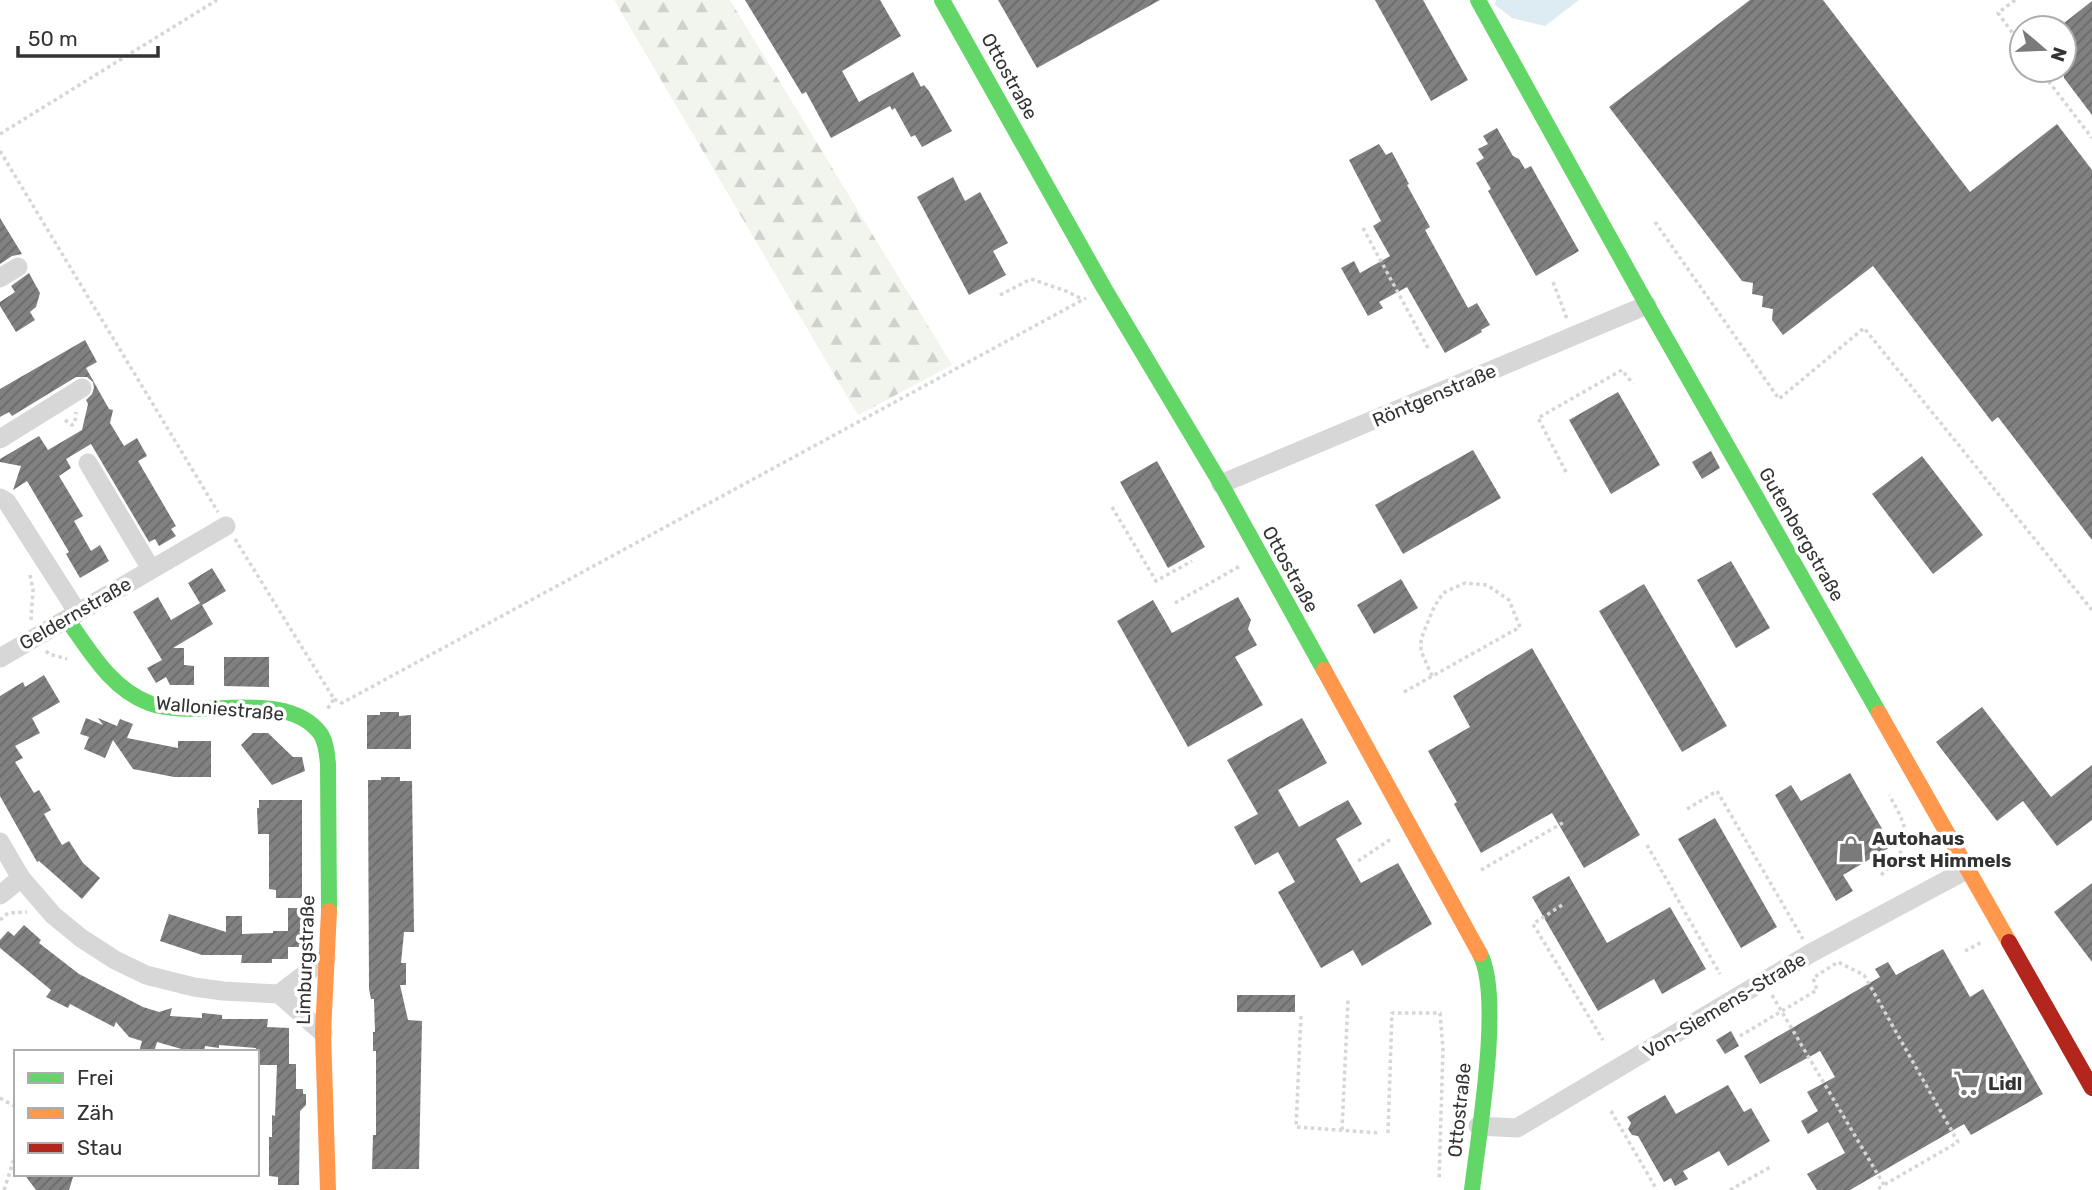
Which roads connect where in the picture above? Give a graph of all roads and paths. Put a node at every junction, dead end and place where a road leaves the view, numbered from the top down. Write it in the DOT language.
graph roads {
  1 [pos="217,0"];
  2 [pos="942,0"];
  3 [pos="1478,0"];
  4 [pos="2015,0"];
  5 [pos="2008,27"];
  6 [pos="2051,84"];
  7 [pos="0,134"];
  8 [pos="2092,138"];
  9 [pos="0,151"];
  10 [pos="1655,222"];
  11 [pos="1363,228"];
  12 [pos="18,267"];
  13 [pos="0,278"];
  14 [pos="1553,282"];
  15 [pos="1104,288"];
  16 [pos="1000,295"];
  17 [pos="1082,299"];
  18 [pos="1647,305"];
  19 [pos="1574,336"];
  20 [pos="1428,348"];
  21 [pos="1633,384"];
  22 [pos="82,388"];
  23 [pos="0,439"];
  24 [pos="88,463"];
  25 [pos="1566,472"];
  26 [pos="1221,484"];
  27 [pos="0,498"];
  28 [pos="1112,507"];
  29 [pos="226,526"];
  30 [pos="36,547"];
  31 [pos="1260,555"];
  32 [pos="1192,561"];
  33 [pos="151,569"];
  34 [pos="1175,603"];
  35 [pos="2092,610"];
  36 [pos="72,616"];
  37 [pos="38,635"];
  38 [pos="0,657"];
  39 [pos="1432,676"];
  40 [pos="1404,692"];
  41 [pos="334,699"];
  42 [pos="317,730"];
  43 [pos="1889,795"];
  44 [pos="1687,809"];
  45 [pos="1566,821"];
  46 [pos="1391,839"];
  47 [pos="0,842"];
  48 [pos="1647,845"];
  49 [pos="1358,860"];
  50 [pos="1968,869"];
  51 [pos="1481,870"];
  52 [pos="1881,875"];
  53 [pos="21,878"];
  54 [pos="0,895"];
  55 [pos="40,902"];
  56 [pos="1562,905"];
  57 [pos="0,920"];
  58 [pos="1811,953"];
  59 [pos="326,958"];
  60 [pos="1720,974"];
  61 [pos="1763,982"];
  62 [pos="279,993"];
  63 [pos="1348,1000"];
  64 [pos="1781,1011"];
  65 [pos="1301,1016"];
  66 [pos="323,1033"];
  67 [pos="1740,1036"];
  68 [pos="1603,1040"];
  69 [pos="2092,1088"];
  70 [pos="1611,1111"];
  71 [pos="1478,1126"];
  72 [pos="1342,1130"];
  73 [pos="1378,1133"];
  74 [pos="1388,1133"];
  75 [pos="14,1160"];
  76 [pos="1772,1166"];
  77 [pos="1439,1181"];
  78 [pos="1884,1185"];
  79 [pos="5,1190"];
  80 [pos="328,1190"];
  81 [pos="1472,1190"];
  82 [pos="1657,1190"];
  83 [pos="1730,1190"];
  84 [pos="1876,1190"];
  1 -- 7 [label="path"];
  2 -- 15 [label="street, Ottostraße"];
  3 -- 18 [label="street, Gutenbergstraße"];
  4 -- 5 [label="path"];
  6 -- 8 [label="path"];
  9 -- 29 [label="path"];
  10 -- 35 [label="path"];
  11 -- 20 [label="path"];
  12 -- 13 [label="street"];
  14 -- 19 [label="path"];
  15 -- 17 [label="path"];
  15 -- 26 [label="street, Ottostraße"];
  16 -- 17 [label="path"];
  17 -- 41 [label="path"];
  18 -- 19 [label="street, Röntgenstraße"];
  18 -- 50 [label="street, Gutenbergstraße"];
  19 -- 26 [label="street, Röntgenstraße"];
  21 -- 25 [label="path"];
  22 -- 23 [label="street"];
  24 -- 33 [label="street, Geldernstraße"];
  26 -- 31 [label="street, Ottostraße"];
  27 -- 30 [label="street, Walloniestraße"];
  28 -- 32 [label="path"];
  29 -- 33 [label="street, Geldernstraße"];
  29 -- 41 [label="path"];
  30 -- 36 [label="street, Walloniestraße"];
  30 -- 37 [label="path"];
  31 -- 34 [label="path"];
  31 -- 71 [label="street, Ottostraße"];
  33 -- 36 [label="street, Geldernstraße"];
  36 -- 37 [label="street, Geldernstraße"];
  36 -- 42 [label="street, Walloniestraße"];
  37 -- 38 [label="street, Geldernstraße"];
  39 -- 39 [label="path"];
  39 -- 40 [label="path"];
  41 -- 42 [label="path"];
  42 -- 59 [label="street, Limburgstraße"];
  43 -- 52 [label="path"];
  44 -- 58 [label="path"];
  45 -- 51 [label="path"];
  46 -- 49 [label="path"];
  47 -- 53 [label="street"];
  48 -- 60 [label="path"];
  50 -- 58 [label="street, Von-Siemens-Straße"];
  50 -- 69 [label="street, Gutenbergstraße"];
  53 -- 54 [label="street"];
  53 -- 55 [label="street"];
  55 -- 57 [label="path"];
  55 -- 62 [label="street"];
  56 -- 68 [label="path"];
  58 -- 61 [label="street, Von-Siemens-Straße"];
  59 -- 62 [label="street"];
  59 -- 66 [label="street, Limburgstraße"];
  61 -- 64 [label="path"];
  61 -- 71 [label="street, Von-Siemens-Straße"];
  62 -- 66 [label="street"];
  63 -- 72 [label="path"];
  64 -- 67 [label="path"];
  64 -- 78 [label="path"];
  64 -- 78 [label="path"];
  65 -- 72 [label="path"];
  66 -- 80 [label="street, Limburgstraße"];
  70 -- 82 [label="path"];
  71 -- 81 [label="street, Ottostraße"];
  72 -- 73 [label="path"];
  74 -- 77 [label="path"];
  75 -- 79 [label="path"];
  76 -- 83 [label="path"];
  78 -- 84 [label="path"];
}
